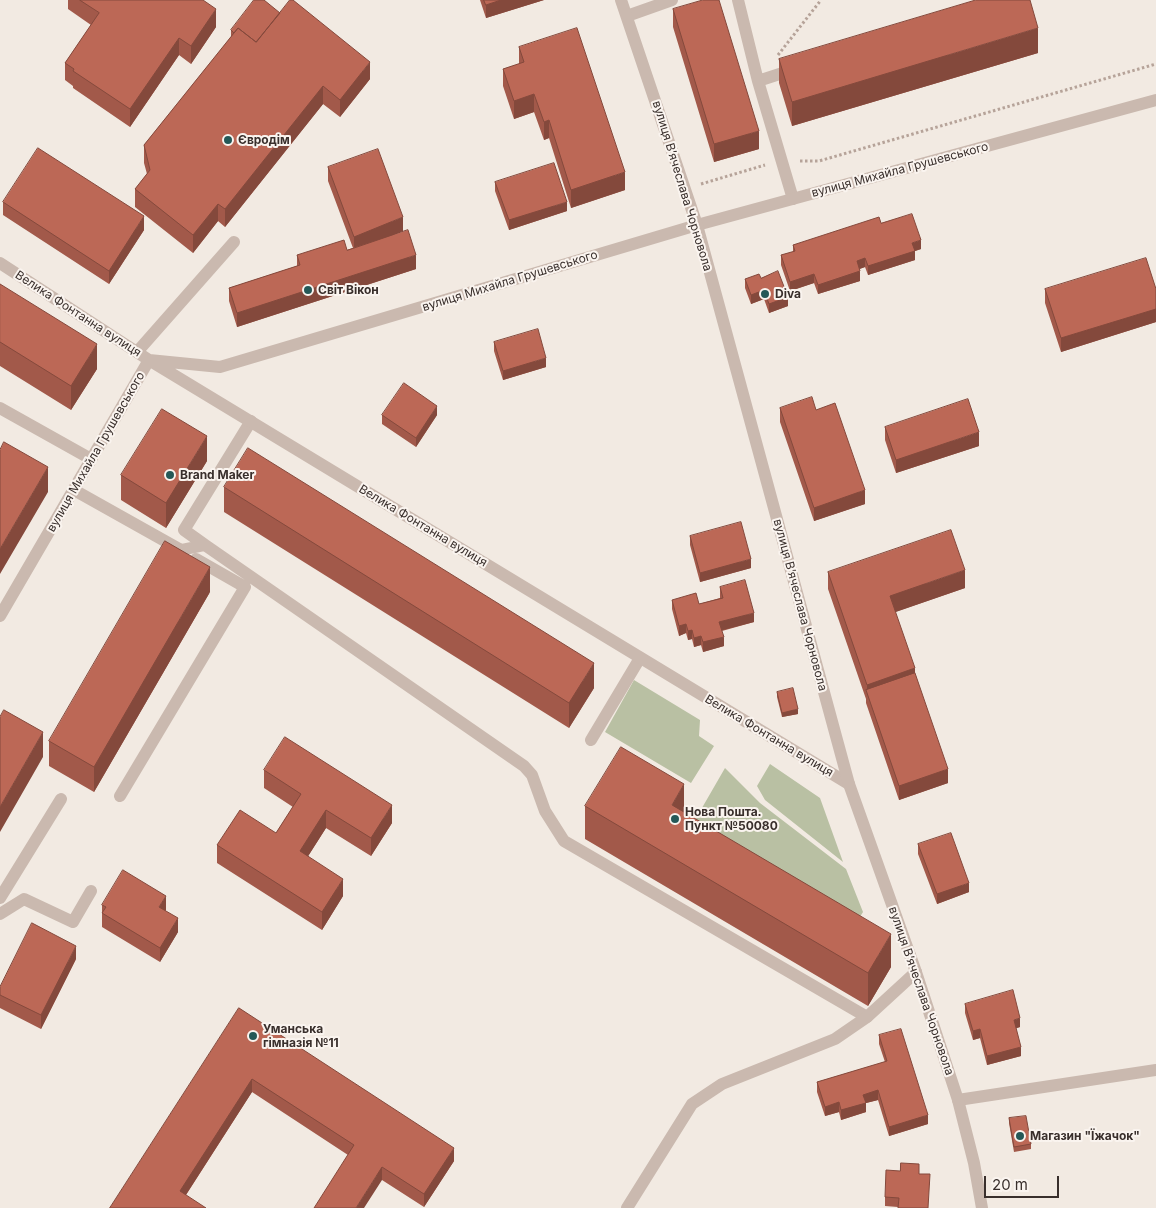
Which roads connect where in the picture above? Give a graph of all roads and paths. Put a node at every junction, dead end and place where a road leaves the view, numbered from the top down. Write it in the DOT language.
graph roads {
  1 [pos="622,0"];
  2 [pos="672,0"];
  3 [pos="738,0"];
  4 [pos="821,0"];
  5 [pos="627,16"];
  6 [pos="1156,64"];
  7 [pos="805,65"];
  8 [pos="758,81"];
  9 [pos="1156,100"];
  10 [pos="782,160"];
  11 [pos="685,189"];
  12 [pos="793,199"];
  13 [pos="697,225"];
  14 [pos="234,242"];
  15 [pos="0,263"];
  16 [pos="138,352"];
  17 [pos="149,360"];
  18 [pos="0,408"];
  19 [pos="250,422"];
  20 [pos="91,460"];
  21 [pos="74,490"];
  22 [pos="205,546"];
  23 [pos="181,550"];
  24 [pos="0,616"];
  25 [pos="640,658"];
  26 [pos="591,740"];
  27 [pos="849,784"];
  28 [pos="120,796"];
  29 [pos="61,799"];
  30 [pos="91,891"];
  31 [pos="0,898"];
  32 [pos="0,914"];
  33 [pos="916,972"];
  34 [pos="867,1017"];
  35 [pos="1156,1070"];
  36 [pos="958,1100"];
  37 [pos="627,1208"];
  38 [pos="982,1208"];
  1 -- 5 [label="street, вулиця В’ячеслава Чорновола"];
  2 -- 5 [label="street"];
  3 -- 8 [label="street"];
  4 -- 8 [label="path"];
  5 -- 11 [label="street, вулиця В’ячеслава Чорновола"];
  6 -- 10 [label="path"];
  7 -- 8 [label="street"];
  8 -- 10 [label="street"];
  9 -- 12 [label="street, вулиця Михайла Грушевського"];
  10 -- 11 [label="path"];
  10 -- 12 [label="street"];
  11 -- 13 [label="street, вулиця В’ячеслава Чорновола"];
  12 -- 13 [label="street, вулиця Михайла Грушевського"];
  13 -- 17 [label="street, вулиця Михайла Грушевського"];
  13 -- 27 [label="street, вулиця В’ячеслава Чорновола"];
  14 -- 16 [label="street"];
  15 -- 16 [label="street, Велика Фонтанна вулиця"];
  16 -- 17 [label="street, Велика Фонтанна вулиця"];
  17 -- 19 [label="street, Велика Фонтанна вулиця"];
  17 -- 20 [label="street, вулиця Михайла Грушевського"];
  18 -- 20 [label="street"];
  19 -- 22 [label="street"];
  19 -- 25 [label="street, Велика Фонтанна вулиця"];
  20 -- 21 [label="street, вулиця Михайла Грушевського"];
  21 -- 23 [label="street"];
  21 -- 24 [label="street, вулиця Михайла Грушевського"];
  22 -- 23 [label="street"];
  22 -- 34 [label="street"];
  23 -- 28 [label="street"];
  25 -- 26 [label="street"];
  25 -- 27 [label="street, Велика Фонтанна вулиця"];
  27 -- 33 [label="street, вулиця В’ячеслава Чорновола"];
  29 -- 31 [label="street"];
  30 -- 32 [label="street"];
  33 -- 34 [label="street"];
  33 -- 36 [label="street, вулиця В’ячеслава Чорновола"];
  34 -- 37 [label="street"];
  35 -- 36 [label="street"];
  36 -- 38 [label="street, вулиця В’ячеслава Чорновола"];
}
